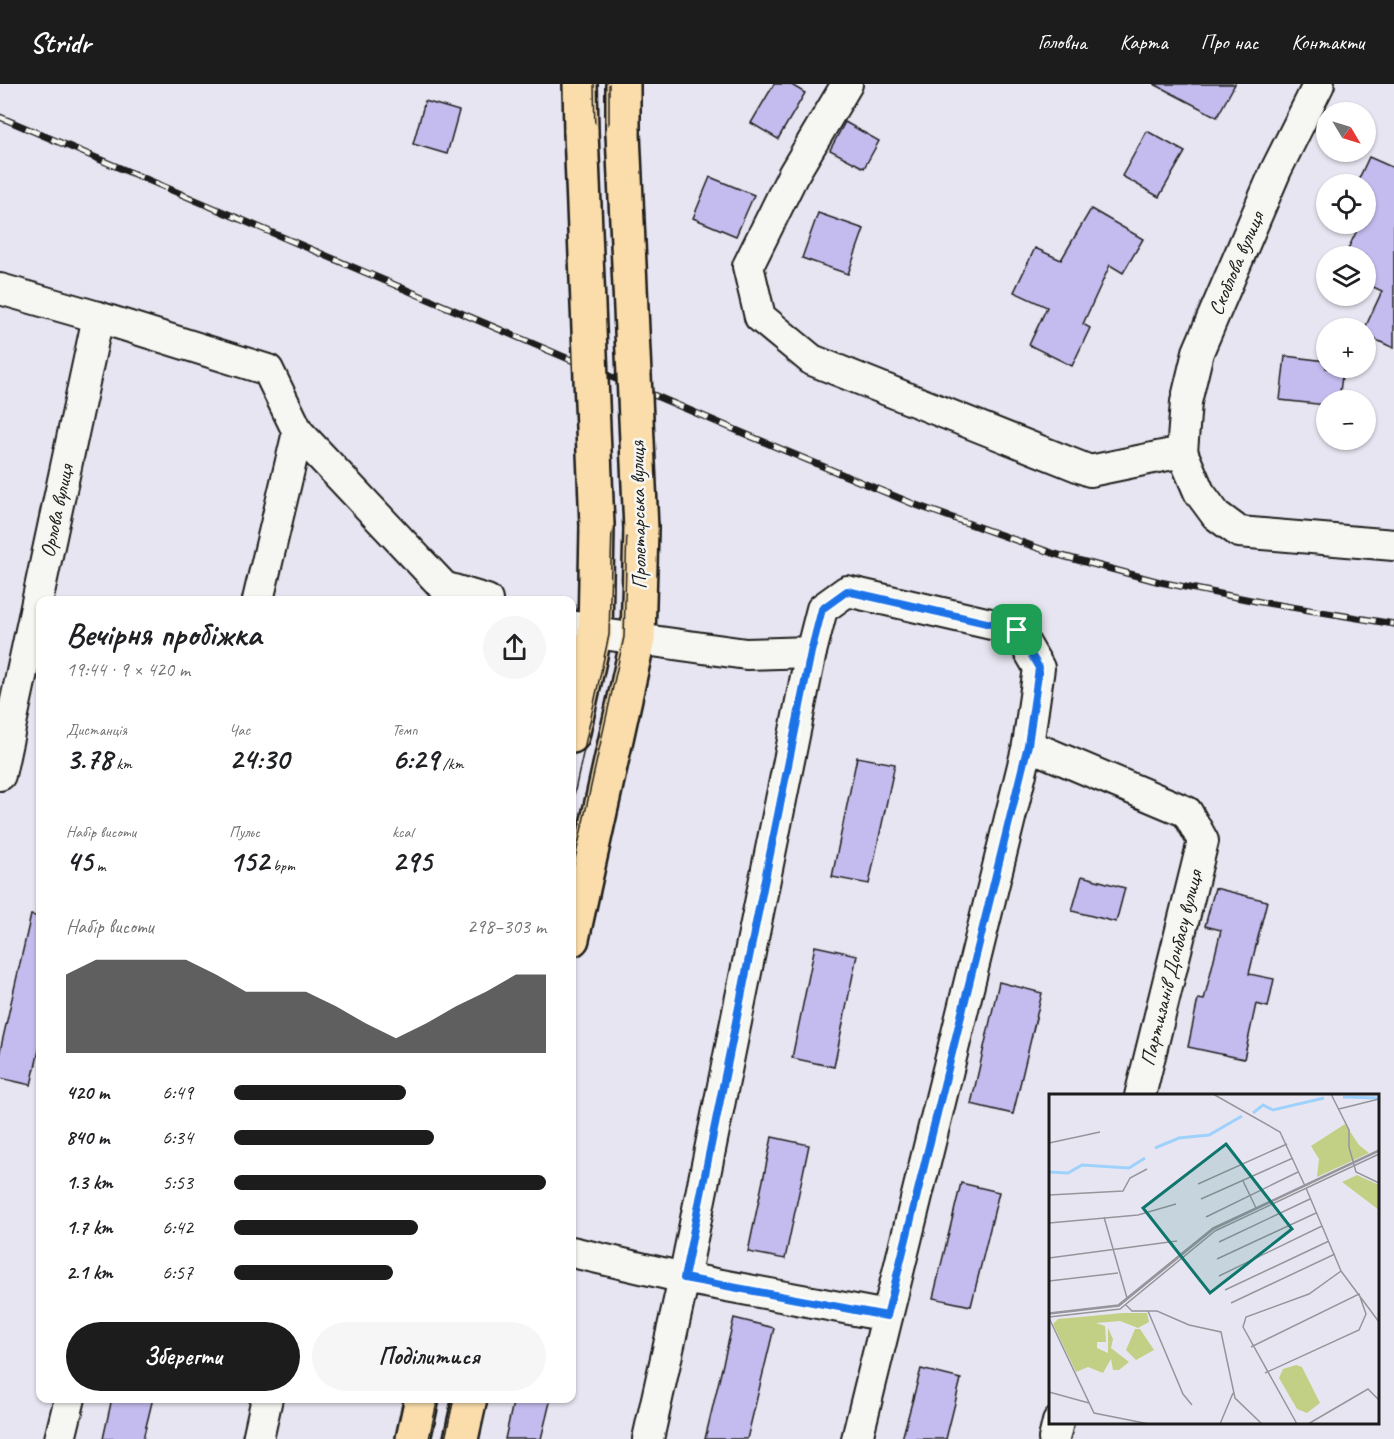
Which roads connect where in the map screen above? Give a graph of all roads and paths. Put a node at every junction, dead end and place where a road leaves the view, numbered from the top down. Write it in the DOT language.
graph roads {
  1 [pos="580,84"];
  2 [pos="623,84"];
  3 [pos="847,84"];
  4 [pos="1319,84"];
  5 [pos="0,289"];
  6 [pos="98,317"];
  7 [pos="298,432"];
  8 [pos="1182,452"];
  9 [pos="1394,545"];
  10 [pos="443,594"];
  11 [pos="38,596"];
  12 [pos="259,596"];
  13 [pos="36,607"];
  14 [pos="583,629"];
  15 [pos="638,639"];
  16 [pos="811,652"];
  17 [pos="576,697"];
  18 [pos="1028,745"];
  19 [pos="0,775"];
  20 [pos="576,921"];
  21 [pos="1140,1094"];
  22 [pos="576,1253"];
  23 [pos="684,1278"];
  24 [pos="887,1316"];
  25 [pos="69,1403"];
  26 [pos="266,1403"];
  27 [pos="421,1403"];
  28 [pos="469,1403"];
  29 [pos="1058,1424"];
  30 [pos="60,1439"];
  31 [pos="258,1439"];
  32 [pos="413,1439"];
  33 [pos="461,1439"];
  34 [pos="648,1439"];
  35 [pos="857,1439"];
  36 [pos="1054,1439"];
  1 -- 14 [label="main road, Пролетарська вулиця, bridge"];
  2 -- 15 [label="main road, Пролетарська вулиця, bridge"];
  3 -- 8 [label="street"];
  4 -- 8 [label="street, Скоблова вулиця"];
  5 -- 6 [label="street"];
  6 -- 7 [label="street"];
  6 -- 11 [label="street, Орлова вулиця"];
  7 -- 10 [label="street"];
  7 -- 12 [label="street"];
  8 -- 9 [label="street"];
  13 -- 19 [label="street, Орлова вулиця"];
  14 -- 15 [label="street"];
  14 -- 17 [label="main road, Пролетарська вулиця"];
  15 -- 16 [label="street"];
  15 -- 20 [label="main road, Пролетарська вулиця"];
  16 -- 18 [label="street"];
  16 -- 23 [label="street"];
  18 -- 21 [label="street, Партизанів Донбасу вулиця"];
  18 -- 24 [label="street"];
  22 -- 23 [label="street"];
  23 -- 24 [label="street"];
  23 -- 34 [label="street"];
  24 -- 35 [label="street"];
  25 -- 30 [label="street"];
  26 -- 31 [label="street"];
  27 -- 32 [label="main road"];
  28 -- 33 [label="main road"];
  29 -- 36 [label="street"];
}
